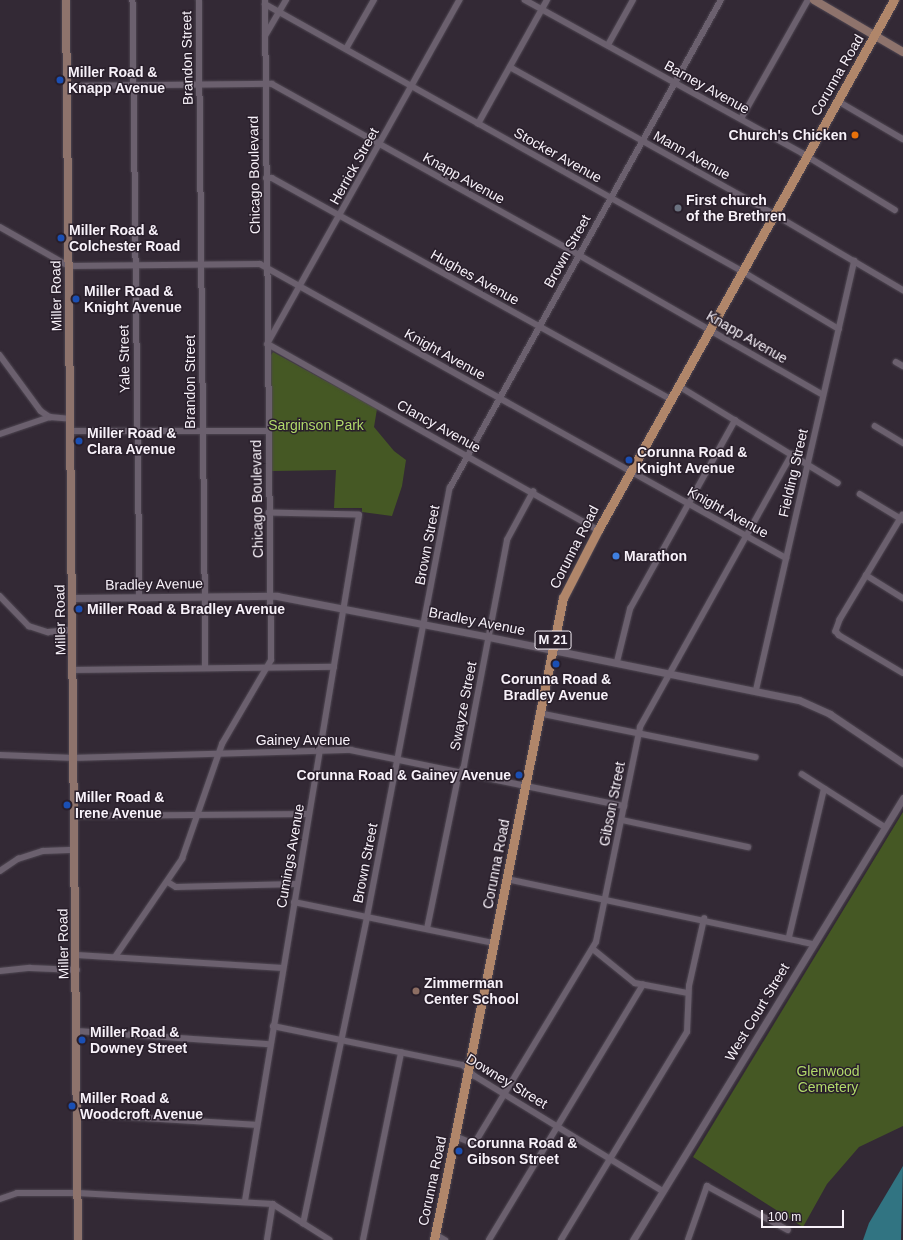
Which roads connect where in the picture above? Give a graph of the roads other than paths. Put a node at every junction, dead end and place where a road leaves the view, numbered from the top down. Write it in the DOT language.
graph roads {
  1 [pos="66,0"];
  2 [pos="133,0"];
  3 [pos="199,0"];
  4 [pos="286,0"];
  5 [pos="374,0"];
  6 [pos="460,0"];
  7 [pos="525,0"];
  8 [pos="547,0"];
  9 [pos="633,0"];
  10 [pos="721,0"];
  11 [pos="808,0"];
  12 [pos="814,0"];
  13 [pos="894,0"];
  14 [pos="265,2"];
  15 [pos="542,9"];
  16 [pos="279,12"];
  17 [pos="875,35"];
  18 [pos="265,37"];
  19 [pos="608,45"];
  20 [pos="346,50"];
  21 [pos="903,52"];
  22 [pos="510,67"];
  23 [pos="675,83"];
  24 [pos="200,84"];
  25 [pos="265,84"];
  26 [pos="133,85"];
  27 [pos="66,86"];
  28 [pos="412,87"];
  29 [pos="838,101"];
  30 [pos="741,119"];
  31 [pos="478,124"];
  32 [pos="903,139"];
  33 [pos="643,140"];
  34 [pos="380,144"];
  35 [pos="807,157"];
  36 [pos="266,178"];
  37 [pos="611,198"];
  38 [pos="895,210"];
  39 [pos="774,214"];
  40 [pos="340,216"];
  41 [pos="0,227"];
  42 [pos="578,255"];
  43 [pos="854,261"];
  44 [pos="201,264"];
  45 [pos="135,265"];
  46 [pos="69,266"];
  47 [pos="268,268"];
  48 [pos="742,271"];
  49 [pos="300,288"];
  50 [pos="903,290"];
  51 [pos="538,326"];
  52 [pos="839,328"];
  53 [pos="710,330"];
  54 [pos="268,344"];
  55 [pos="0,355"];
  56 [pos="896,362"];
  57 [pos="903,366"];
  58 [pos="678,386"];
  59 [pos="823,395"];
  60 [pos="498,398"];
  61 [pos="671,400"];
  62 [pos="50,417"];
  63 [pos="71,419"];
  64 [pos="736,420"];
  65 [pos="875,426"];
  66 [pos="202,430"];
  67 [pos="71,431"];
  68 [pos="137,431"];
  69 [pos="268,431"];
  70 [pos="0,434"];
  71 [pos="903,443"];
  72 [pos="792,454"];
  73 [pos="467,455"];
  74 [pos="807,463"];
  75 [pos="630,472"];
  76 [pos="838,483"];
  77 [pos="533,492"];
  78 [pos="860,494"];
  79 [pos="688,504"];
  80 [pos="269,513"];
  81 [pos="902,518"];
  82 [pos="598,530"];
  83 [pos="746,537"];
  84 [pos="786,558"];
  85 [pos="866,575"];
  86 [pos="0,596"];
  87 [pos="270,596"];
  88 [pos="205,597"];
  89 [pos="73,598"];
  90 [pos="140,598"];
  91 [pos="903,598"];
  92 [pos="344,608"];
  93 [pos="424,624"];
  94 [pos="73,630"];
  95 [pos="489,637"];
  96 [pos="551,649"];
  97 [pos="617,662"];
  98 [pos="206,667"];
  99 [pos="269,667"];
  100 [pos="334,667"];
  101 [pos="74,670"];
  102 [pos="669,672"];
  103 [pos="903,673"];
  104 [pos="756,690"];
  105 [pos="539,713"];
  106 [pos="638,734"];
  107 [pos="319,751"];
  108 [pos="219,752"];
  109 [pos="0,755"];
  110 [pos="756,757"];
  111 [pos="74,758"];
  112 [pos="398,759"];
  113 [pos="903,763"];
  114 [pos="461,772"];
  115 [pos="802,774"];
  116 [pos="525,786"];
  117 [pos="824,789"];
  118 [pos="903,798"];
  119 [pos="624,806"];
  120 [pos="197,814"];
  121 [pos="309,814"];
  122 [pos="74,816"];
  123 [pos="622,820"];
  124 [pos="885,827"];
  125 [pos="748,847"];
  126 [pos="75,850"];
  127 [pos="0,870"];
  128 [pos="507,879"];
  129 [pos="168,882"];
  130 [pos="296,884"];
  131 [pos="605,899"];
  132 [pos="294,902"];
  133 [pos="367,916"];
  134 [pos="704,919"];
  135 [pos="427,929"];
  136 [pos="789,937"];
  137 [pos="494,943"];
  138 [pos="814,944"];
  139 [pos="592,950"];
  140 [pos="77,956"];
  141 [pos="115,957"];
  142 [pos="283,968"];
  143 [pos="77,970"];
  144 [pos="0,971"];
  145 [pos="643,985"];
  146 [pos="688,993"];
  147 [pos="273,1026"];
  148 [pos="77,1032"];
  149 [pos="341,1040"];
  150 [pos="270,1044"];
  151 [pos="402,1053"];
  152 [pos="468,1070"];
  153 [pos="505,1093"];
  154 [pos="78,1114"];
  155 [pos="256,1124"];
  156 [pos="558,1126"];
  157 [pos="455,1136"];
  158 [pos="610,1158"];
  159 [pos="663,1191"];
  160 [pos="78,1193"];
  161 [pos="0,1199"];
  162 [pos="245,1201"];
  163 [pos="273,1204"];
  164 [pos="303,1224"];
  165 [pos="788,1230"];
  166 [pos="434,1237"];
  167 [pos="78,1240"];
  168 [pos="267,1240"];
  169 [pos="330,1240"];
  170 [pos="363,1240"];
  171 [pos="445,1240"];
  172 [pos="489,1240"];
  173 [pos="561,1240"];
  174 [pos="634,1240"];
  175 [pos="688,1240"];
  1 -- 27 [label="main road, Miller Road"];
  2 -- 26 [label="street, Yale Street"];
  3 -- 24 [label="street, Brandon Street"];
  4 -- 16 [label="street"];
  5 -- 20 [label="street"];
  6 -- 28 [label="street, Herrick Street"];
  7 -- 15 [label="street, Barney Avenue"];
  8 -- 15 [label="street"];
  9 -- 19 [label="street"];
  10 -- 23 [label="street, Brown Street"];
  11 -- 30 [label="street"];
  12 -- 17 [label="main road"];
  13 -- 17 [label="main road, Corunna Road / M 21"];
  14 -- 16 [label="street, Stocker Avenue"];
  14 -- 18 [label="street, Chicago Boulevard"];
  15 -- 19 [label="street, Barney Avenue"];
  15 -- 22 [label="street"];
  16 -- 18 [label="street"];
  16 -- 20 [label="street, Stocker Avenue"];
  17 -- 21 [label="main road"];
  17 -- 29 [label="main road, Corunna Road / M 21"];
  18 -- 25 [label="street, Chicago Boulevard"];
  19 -- 23 [label="street, Barney Avenue"];
  20 -- 28 [label="street, Stocker Avenue"];
  22 -- 31 [label="street"];
  22 -- 33 [label="street, Mann Avenue"];
  23 -- 30 [label="street, Barney Avenue"];
  23 -- 33 [label="street, Brown Street"];
  24 -- 25 [label="street, Knapp Avenue"];
  24 -- 26 [label="street, Knapp Avenue"];
  24 -- 44 [label="street, Brandon Street"];
  25 -- 34 [label="street, Knapp Avenue"];
  25 -- 36 [label="street, Chicago Boulevard"];
  26 -- 27 [label="street, Knapp Avenue"];
  26 -- 45 [label="street, Yale Street"];
  27 -- 46 [label="main road, Miller Road"];
  28 -- 31 [label="street, Stocker Avenue"];
  28 -- 34 [label="street, Herrick Street"];
  29 -- 32 [label="street"];
  29 -- 35 [label="main road, Corunna Road / M 21"];
  30 -- 35 [label="street, Barney Avenue"];
  31 -- 37 [label="street, Stocker Avenue"];
  33 -- 37 [label="street, Brown Street"];
  33 -- 39 [label="street, Mann Avenue"];
  34 -- 40 [label="street, Herrick Street"];
  34 -- 42 [label="street, Knapp Avenue"];
  35 -- 38 [label="street, Barney Avenue"];
  35 -- 39 [label="main road, Corunna Road / M 21"];
  36 -- 40 [label="street, Hughes Avenue"];
  36 -- 47 [label="street, Chicago Boulevard"];
  37 -- 42 [label="street, Brown Street"];
  37 -- 48 [label="street, Stocker Avenue"];
  39 -- 43 [label="street, Mann Avenue"];
  39 -- 48 [label="main road, Corunna Road / M 21"];
  40 -- 49 [label="street, Herrick Street"];
  40 -- 51 [label="street, Hughes Avenue"];
  41 -- 46 [label="street"];
  42 -- 51 [label="street, Brown Street"];
  42 -- 53 [label="street, Knapp Avenue"];
  43 -- 50 [label="street, Mann Avenue"];
  43 -- 52 [label="street, Fielding Street"];
  44 -- 45 [label="street, Knight Avenue"];
  44 -- 47 [label="street, Knight Avenue"];
  44 -- 66 [label="street, Brandon Street"];
  45 -- 46 [label="street, Knight Avenue"];
  45 -- 68 [label="street, Yale Street"];
  46 -- 63 [label="main road, Miller Road"];
  47 -- 49 [label="street, Knight Avenue"];
  47 -- 54 [label="street, Chicago Boulevard"];
  48 -- 52 [label="street, Stocker Avenue"];
  48 -- 53 [label="main road, Corunna Road / M 21"];
  49 -- 54 [label="street, Herrick Street"];
  49 -- 60 [label="street, Knight Avenue"];
  51 -- 60 [label="street, Brown Street"];
  51 -- 61 [label="street, Hughes Avenue"];
  52 -- 59 [label="street, Fielding Street"];
  53 -- 58 [label="main road, Corunna Road / M 21"];
  53 -- 59 [label="street, Knapp Avenue"];
  54 -- 69 [label="street, Chicago Boulevard"];
  54 -- 73 [label="street, Clancy Avenue"];
  55 -- 62 [label="street"];
  56 -- 57 [label="street"];
  58 -- 61 [label="main road, Corunna Road / M 21"];
  58 -- 64 [label="street"];
  59 -- 74 [label="street, Fielding Street"];
  60 -- 73 [label="street, Brown Street"];
  60 -- 75 [label="street, Knight Avenue"];
  61 -- 75 [label="main road, Corunna Road / M 21"];
  62 -- 63 [label="street"];
  62 -- 70 [label="street"];
  63 -- 67 [label="main road, Miller Road"];
  64 -- 72 [label="street"];
  64 -- 79 [label="street"];
  65 -- 71 [label="street"];
  66 -- 68 [label="street"];
  66 -- 69 [label="street"];
  66 -- 88 [label="street, Brandon Street"];
  67 -- 68 [label="street"];
  67 -- 89 [label="main road, Miller Road"];
  68 -- 90 [label="street, Yale Street"];
  69 -- 80 [label="street, Chicago Boulevard"];
  72 -- 74 [label="street"];
  72 -- 83 [label="street, Gibson Street"];
  73 -- 77 [label="street, Clancy Avenue"];
  73 -- 93 [label="street, Brown Street"];
  74 -- 76 [label="street"];
  74 -- 84 [label="street, Fielding Street"];
  75 -- 79 [label="street, Knight Avenue"];
  75 -- 82 [label="main road, Corunna Road / M 21"];
  77 -- 82 [label="street, Clancy Avenue"];
  77 -- 95 [label="street, Swayze Street"];
  78 -- 81 [label="street"];
  79 -- 83 [label="street, Knight Avenue"];
  79 -- 97 [label="street"];
  80 -- 87 [label="street, Chicago Boulevard"];
  80 -- 92 [label="street, Cumings Avenue"];
  81 -- 85 [label="street"];
  82 -- 96 [label="main road, Corunna Road / M 21"];
  83 -- 84 [label="street, Knight Avenue"];
  83 -- 102 [label="street, Gibson Street"];
  84 -- 104 [label="street, Fielding Street"];
  85 -- 91 [label="street"];
  85 -- 103 [label="street"];
  86 -- 94 [label="street"];
  87 -- 88 [label="street, Bradley Avenue"];
  87 -- 92 [label="street, Bradley Avenue"];
  87 -- 99 [label="street, Chicago Boulevard"];
  88 -- 90 [label="street, Bradley Avenue"];
  88 -- 98 [label="street, Brandon Street"];
  89 -- 90 [label="street, Bradley Avenue"];
  89 -- 94 [label="main road, Miller Road"];
  92 -- 93 [label="street, Bradley Avenue"];
  92 -- 100 [label="street, Cumings Avenue"];
  93 -- 95 [label="street, Bradley Avenue"];
  93 -- 112 [label="street, Brown Street"];
  94 -- 101 [label="main road, Miller Road"];
  95 -- 96 [label="street, Bradley Avenue"];
  95 -- 114 [label="street, Swayze Street"];
  96 -- 97 [label="street, Bradley Avenue"];
  96 -- 105 [label="main road, Corunna Road / M 21"];
  97 -- 102 [label="street, Bradley Avenue"];
  98 -- 99 [label="street"];
  98 -- 101 [label="street"];
  99 -- 100 [label="street"];
  99 -- 108 [label="street, Chicago Boulevard"];
  100 -- 107 [label="street, Cumings Avenue"];
  101 -- 111 [label="main road, Miller Road"];
  102 -- 104 [label="street, Bradley Avenue"];
  102 -- 106 [label="street, Gibson Street"];
  104 -- 113 [label="street, Bradley Avenue"];
  105 -- 106 [label="street"];
  105 -- 116 [label="main road, Corunna Road / M 21"];
  106 -- 110 [label="street"];
  106 -- 119 [label="street, Gibson Street"];
  107 -- 108 [label="street, Gainey Avenue"];
  107 -- 112 [label="street, Gainey Avenue"];
  107 -- 121 [label="street, Cumings Avenue"];
  108 -- 111 [label="street, Gainey Avenue"];
  108 -- 120 [label="street, Chicago Boulevard"];
  109 -- 111 [label="street, Gainey Avenue"];
  111 -- 122 [label="main road, Miller Road"];
  112 -- 114 [label="street, Gainey Avenue"];
  112 -- 133 [label="street, Brown Street"];
  114 -- 116 [label="street, Gainey Avenue"];
  114 -- 135 [label="street, Swayze Street"];
  115 -- 117 [label="street"];
  116 -- 119 [label="street, Gainey Avenue"];
  116 -- 128 [label="main road, Corunna Road / M 21"];
  117 -- 124 [label="street"];
  117 -- 136 [label="street"];
  118 -- 124 [label="street, West Court Street"];
  119 -- 123 [label="street, Gibson Street"];
  120 -- 121 [label="street"];
  120 -- 122 [label="street"];
  120 -- 129 [label="street, Chicago Boulevard"];
  121 -- 130 [label="street, Cumings Avenue"];
  122 -- 126 [label="main road, Miller Road"];
  123 -- 125 [label="street"];
  123 -- 131 [label="street, Gibson Street"];
  124 -- 138 [label="street, West Court Street"];
  126 -- 127 [label="street"];
  126 -- 140 [label="main road, Miller Road"];
  128 -- 131 [label="street"];
  128 -- 137 [label="main road, Corunna Road / M 21"];
  129 -- 130 [label="street"];
  129 -- 141 [label="street, Chicago Boulevard"];
  130 -- 132 [label="street, Cumings Avenue"];
  131 -- 134 [label="street"];
  131 -- 139 [label="street, Gibson Street"];
  132 -- 133 [label="street"];
  132 -- 142 [label="street, Cumings Avenue"];
  133 -- 135 [label="street"];
  133 -- 149 [label="street, Brown Street"];
  134 -- 136 [label="street"];
  134 -- 146 [label="street"];
  135 -- 137 [label="street"];
  136 -- 138 [label="street"];
  137 -- 152 [label="main road, Corunna Road / M 21"];
  138 -- 159 [label="street, West Court Street"];
  139 -- 145 [label="street"];
  139 -- 153 [label="street, Gibson Street"];
  140 -- 141 [label="street"];
  140 -- 143 [label="main road, Miller Road"];
  141 -- 142 [label="street"];
  142 -- 147 [label="street, Cumings Avenue"];
  143 -- 144 [label="street"];
  143 -- 148 [label="main road, Miller Road"];
  145 -- 146 [label="street"];
  145 -- 156 [label="street"];
  146 -- 158 [label="street"];
  147 -- 149 [label="street, Downey Street"];
  147 -- 150 [label="street, Cumings Avenue"];
  148 -- 150 [label="street"];
  148 -- 154 [label="main road, Miller Road"];
  149 -- 151 [label="street, Downey Street"];
  149 -- 164 [label="street, Brown Street"];
  150 -- 155 [label="street, Cumings Avenue"];
  151 -- 152 [label="street, Downey Street"];
  151 -- 170 [label="street"];
  152 -- 153 [label="street, Downey Street"];
  152 -- 157 [label="main road, Corunna Road / M 21"];
  153 -- 156 [label="street, Downey Street"];
  153 -- 157 [label="street, Gibson Street"];
  154 -- 155 [label="street"];
  154 -- 160 [label="main road, Miller Road"];
  155 -- 162 [label="street, Cumings Avenue"];
  156 -- 158 [label="street, Downey Street"];
  156 -- 172 [label="street"];
  157 -- 166 [label="main road, Corunna Road / M 21"];
  158 -- 159 [label="street, Downey Street"];
  158 -- 173 [label="street"];
  159 -- 174 [label="street, West Court Street"];
  160 -- 161 [label="street"];
  160 -- 162 [label="street"];
  160 -- 167 [label="main road, Miller Road"];
  162 -- 163 [label="street"];
  163 -- 164 [label="street"];
  163 -- 168 [label="street"];
  164 -- 169 [label="street"];
  165 -- 175 [label="street"];
  166 -- 171 [label="street"];
}
